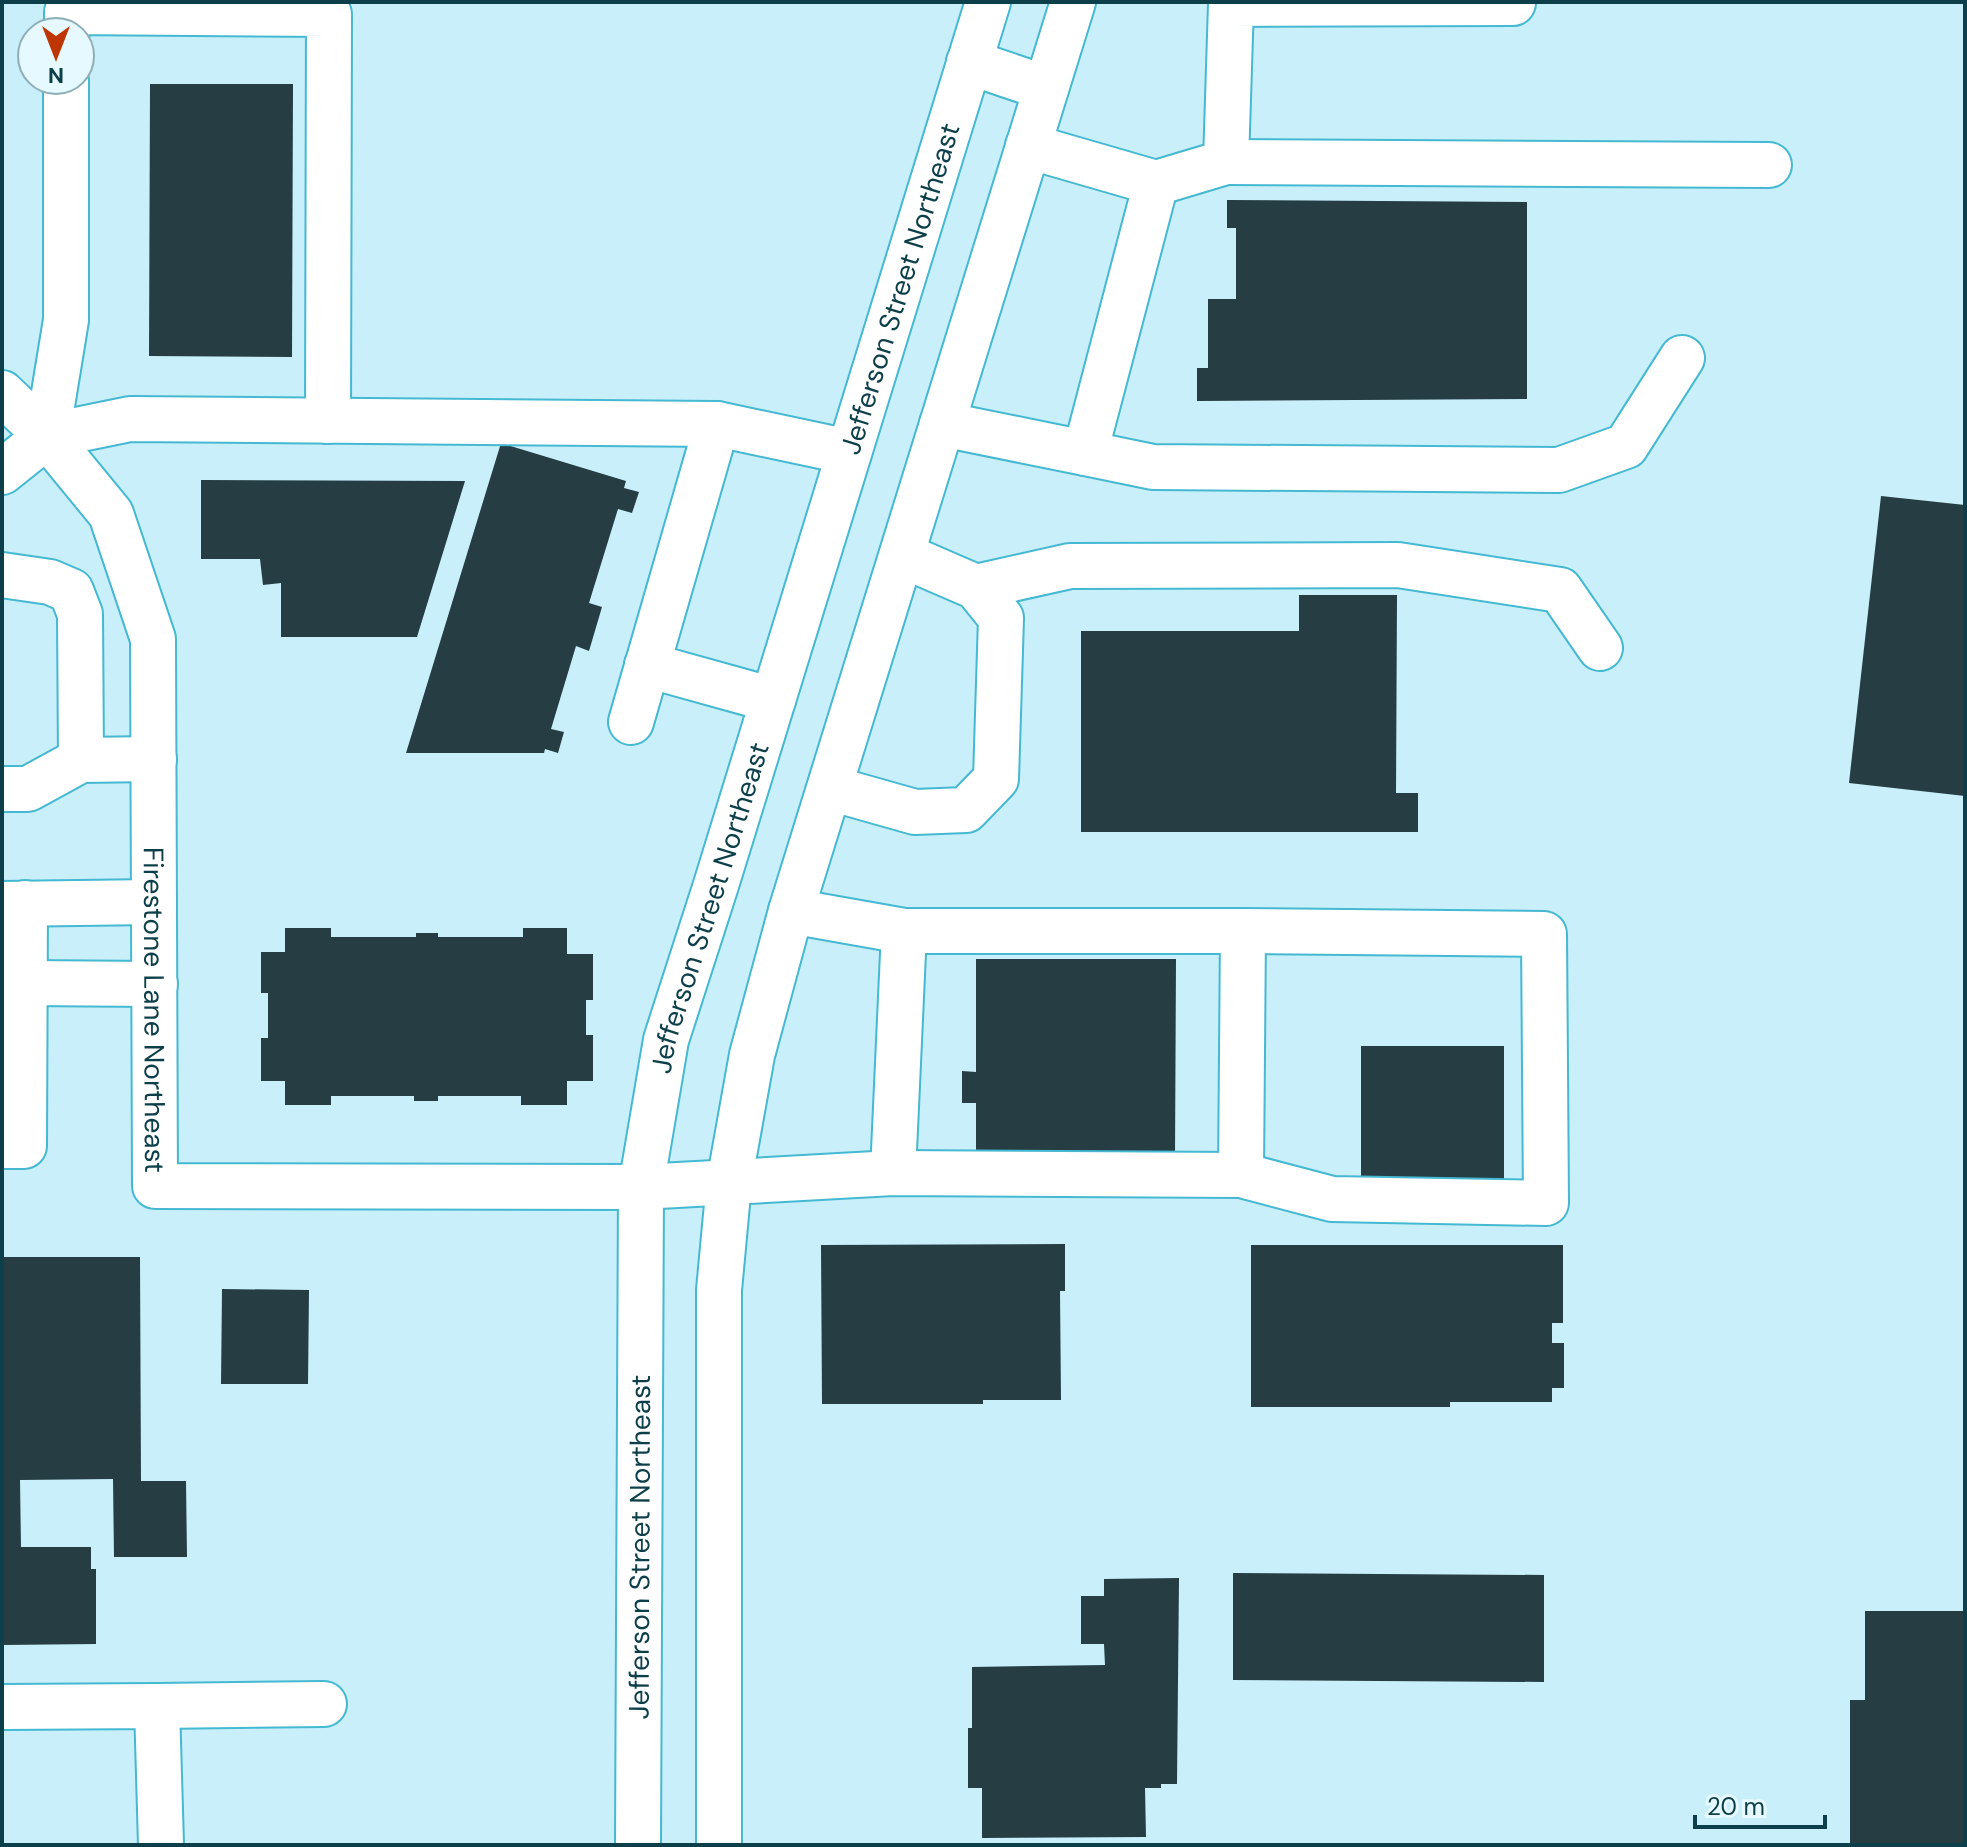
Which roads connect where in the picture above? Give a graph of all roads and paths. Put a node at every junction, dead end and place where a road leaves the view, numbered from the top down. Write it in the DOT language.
graph roads {
  1 [pos="988,2"];
  2 [pos="1073,2"];
  3 [pos="1513,3"];
  4 [pos="67,16"];
  5 [pos="969,62"];
  6 [pos="1046,88"];
  7 [pos="66,96"];
  8 [pos="1028,146"];
  9 [pos="1226,162"];
  10 [pos="1769,165"];
  11 [pos="1156,183"];
  12 [pos="1682,358"];
  13 [pos="2,393"];
  14 [pos="328,421"];
  15 [pos="717,424"];
  16 [pos="942,424"];
  17 [pos="47,436"];
  18 [pos="849,452"];
  19 [pos="1085,453"];
  20 [pos="2,472"];
  21 [pos="902,555"];
  22 [pos="2,575"];
  23 [pos="976,587"];
  24 [pos="1600,648"];
  25 [pos="647,665"];
  26 [pos="773,700"];
  27 [pos="631,722"];
  28 [pos="154,759"];
  29 [pos="81,760"];
  30 [pos="830,788"];
  31 [pos="2,789"];
  32 [pos="154,902"];
  33 [pos="14,904"];
  34 [pos="791,911"];
  35 [pos="904,931"];
  36 [pos="1243,931"];
  37 [pos="25,983"];
  38 [pos="155,984"];
  39 [pos="2,1146"];
  40 [pos="893,1173"];
  41 [pos="1241,1175"];
  42 [pos="729,1183"];
  43 [pos="641,1187"];
  44 [pos="324,1704"];
  45 [pos="157,1706"];
  46 [pos="2,1707"];
  47 [pos="161,1845"];
  48 [pos="638,1845"];
  49 [pos="719,1845"];
  1 -- 5 [label="main road, Jefferson Street Northeast"];
  2 -- 6 [label="main road"];
  3 -- 9 [label="main road"];
  4 -- 14 [label="main road"];
  5 -- 6 [label="main road"];
  5 -- 18 [label="main road, Jefferson Street Northeast"];
  6 -- 8 [label="main road"];
  7 -- 17 [label="main road"];
  8 -- 11 [label="main road"];
  8 -- 16 [label="main road"];
  9 -- 10 [label="main road"];
  9 -- 11 [label="main road"];
  11 -- 19 [label="main road"];
  12 -- 19 [label="main road"];
  13 -- 17 [label="main road, Firestone Lane Northeast"];
  14 -- 15 [label="main road"];
  14 -- 17 [label="main road"];
  15 -- 18 [label="main road"];
  15 -- 25 [label="main road"];
  16 -- 19 [label="main road"];
  16 -- 21 [label="main road"];
  17 -- 20 [label="main road"];
  17 -- 28 [label="main road, Firestone Lane Northeast"];
  18 -- 26 [label="main road, Jefferson Street Northeast"];
  21 -- 23 [label="main road"];
  21 -- 30 [label="main road"];
  22 -- 29 [label="main road"];
  23 -- 24 [label="main road"];
  23 -- 30 [label="main road"];
  25 -- 26 [label="main road"];
  25 -- 27 [label="main road"];
  26 -- 43 [label="main road, Jefferson Street Northeast"];
  28 -- 29 [label="main road"];
  28 -- 32 [label="main road, Firestone Lane Northeast"];
  29 -- 31 [label="main road"];
  30 -- 34 [label="main road"];
  32 -- 33 [label="main road"];
  32 -- 38 [label="main road, Firestone Lane Northeast"];
  33 -- 37 [label="main road"];
  34 -- 35 [label="main road"];
  34 -- 42 [label="main road"];
  35 -- 36 [label="main road"];
  35 -- 40 [label="main road"];
  36 -- 41 [label="main road"];
  36 -- 41 [label="main road, Firestone Lane Northeast"];
  37 -- 38 [label="main road"];
  37 -- 39 [label="main road"];
  38 -- 43 [label="main road, Firestone Lane Northeast"];
  40 -- 41 [label="main road, Firestone Lane Northeast"];
  40 -- 42 [label="main road, Firestone Lane Northeast"];
  42 -- 43 [label="main road, Firestone Lane Northeast"];
  42 -- 49 [label="main road"];
  43 -- 48 [label="main road, Jefferson Street Northeast"];
  44 -- 45 [label="main road"];
  45 -- 46 [label="main road"];
  45 -- 47 [label="main road"];
}
